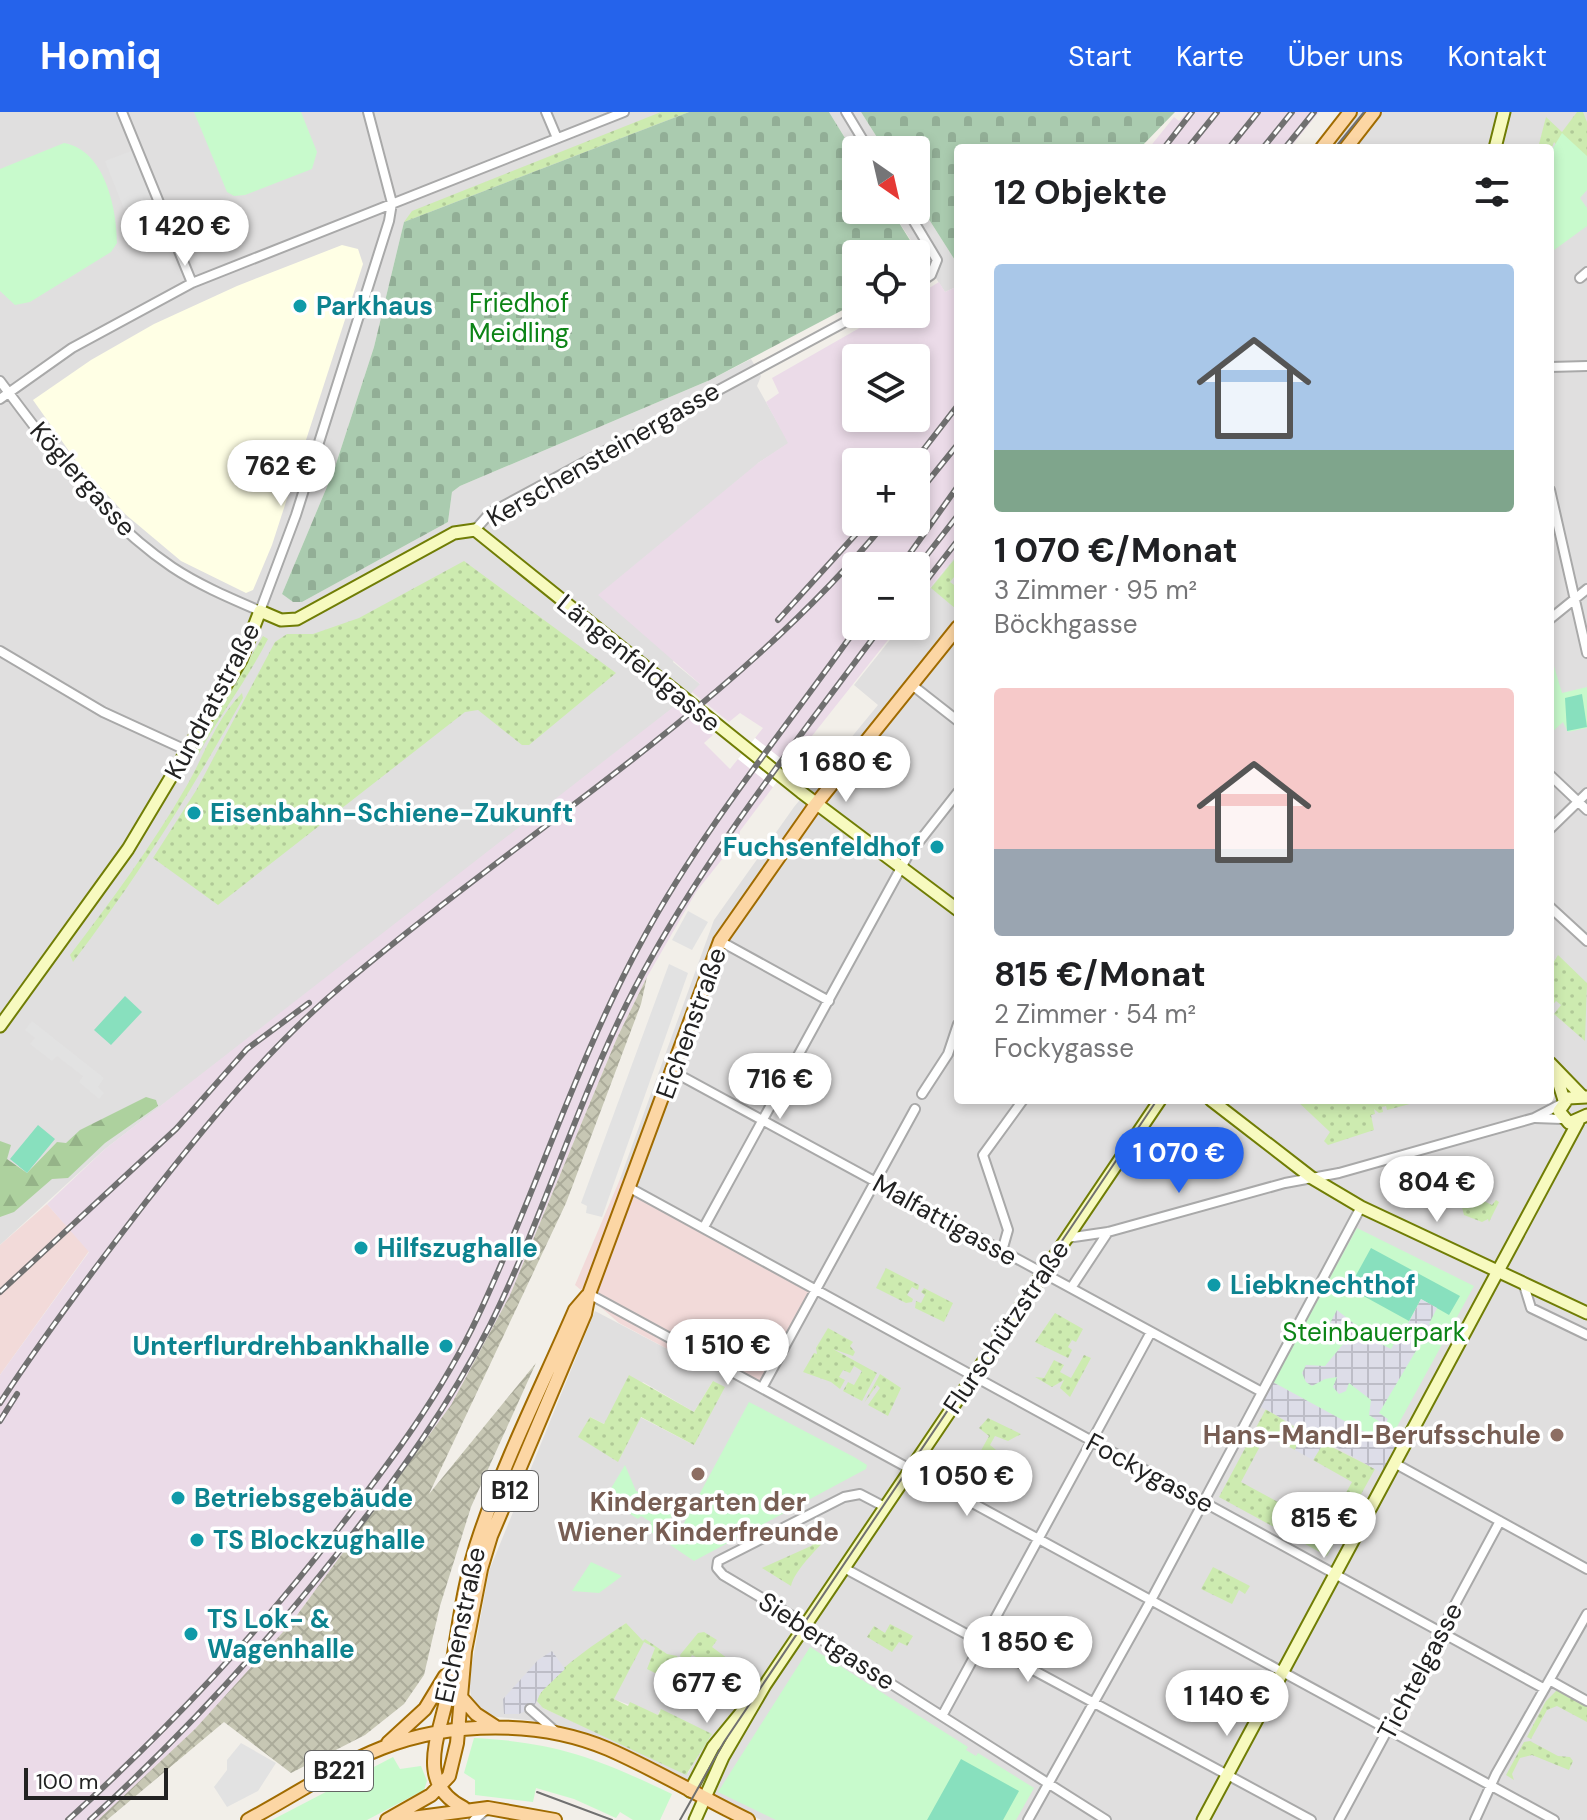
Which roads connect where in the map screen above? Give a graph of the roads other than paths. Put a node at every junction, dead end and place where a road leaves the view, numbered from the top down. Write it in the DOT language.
graph roads {
  1 [pos="122,112"];
  2 [pos="368,112"];
  3 [pos="546,112"];
  4 [pos="624,112"];
  5 [pos="846,112"];
  6 [pos="1350,112"];
  7 [pos="1374,112"];
  8 [pos="1504,112"];
  9 [pos="861,136"];
  10 [pos="557,138"];
  11 [pos="1325,144"];
  12 [pos="1349,144"];
  13 [pos="1496,144"];
  14 [pos="392,203"];
  15 [pos="930,248"];
  16 [pos="930,275"];
  17 [pos="192,283"];
  18 [pos="842,324"];
  19 [pos="1584,366"];
  20 [pos="1554,367"];
  21 [pos="1587,375"];
  22 [pos="0,381"];
  23 [pos="8,393"];
  24 [pos="0,399"];
  25 [pos="1554,507"];
  26 [pos="475,530"];
  27 [pos="1587,589"];
  28 [pos="1575,599"];
  29 [pos="260,611"];
  30 [pos="1554,616"];
  31 [pos="954,632"];
  32 [pos="0,651"];
  33 [pos="1587,653"];
  34 [pos="912,685"];
  35 [pos="954,718"];
  36 [pos="188,751"];
  37 [pos="1554,779"];
  38 [pos="1587,793"];
  39 [pos="954,797"];
  40 [pos="1578,801"];
  41 [pos="816,804"];
  42 [pos="1587,810"];
  43 [pos="1554,825"];
  44 [pos="901,867"];
  45 [pos="954,907"];
  46 [pos="1554,914"];
  47 [pos="720,941"];
  48 [pos="1587,941"];
  49 [pos="829,1001"];
  50 [pos="0,1026"];
  51 [pos="954,1036"];
  52 [pos="1554,1067"];
  53 [pos="672,1071"];
  54 [pos="1554,1074"];
  55 [pos="922,1094"];
  56 [pos="1585,1096"];
  57 [pos="1563,1102"];
  58 [pos="1020,1104"];
  59 [pos="1157,1104"];
  60 [pos="1216,1104"];
  61 [pos="915,1109"];
  62 [pos="1534,1118"];
  63 [pos="1573,1119"];
  64 [pos="763,1120"];
  65 [pos="1312,1178"];
  66 [pos="875,1181"];
  67 [pos="630,1188"];
  68 [pos="1361,1207"];
  69 [pos="704,1227"];
  70 [pos="1108,1232"];
  71 [pos="1066,1238"];
  72 [pos="1002,1251"];
  73 [pos="1500,1271"];
  74 [pos="1043,1273"];
  75 [pos="1523,1282"];
  76 [pos="1071,1288"];
  77 [pos="815,1290"];
  78 [pos="589,1294"];
  79 [pos="1587,1313"];
  80 [pos="1151,1332"];
  81 [pos="1587,1335"];
  82 [pos="972,1377"];
  83 [pos="762,1388"];
  84 [pos="1260,1391"];
  85 [pos="1093,1442"];
  86 [pos="1396,1464"];
  87 [pos="911,1468"];
  88 [pos="1204,1501"];
  89 [pos="885,1507"];
  90 [pos="1500,1521"];
  91 [pos="1039,1540"];
  92 [pos="844,1568"];
  93 [pos="1587,1569"];
  94 [pos="1336,1574"];
  95 [pos="1150,1602"];
  96 [pos="1587,1614"];
  97 [pos="803,1628"];
  98 [pos="1441,1631"];
  99 [pos="983,1641"];
  100 [pos="450,1666"];
  101 [pos="1282,1673"];
  102 [pos="1547,1684"];
  103 [pos="765,1685"];
  104 [pos="460,1696"];
  105 [pos="1587,1701"];
  106 [pos="1094,1702"];
  107 [pos="530,1709"];
  108 [pos="942,1716"];
  109 [pos="496,1727"];
  110 [pos="1387,1729"];
  111 [pos="459,1731"];
  112 [pos="559,1734"];
  113 [pos="435,1735"];
  114 [pos="382,1748"];
  115 [pos="1228,1774"];
  116 [pos="1048,1783"];
  117 [pos="1491,1786"];
  118 [pos="441,1787"];
  119 [pos="690,1791"];
  120 [pos="704,1798"];
  121 [pos="464,1808"];
  122 [pos="488,1808"];
  123 [pos="248,1820"];
  124 [pos="387,1820"];
  125 [pos="397,1820"];
  126 [pos="474,1820"];
  127 [pos="555,1820"];
  128 [pos="695,1820"];
  129 [pos="748,1820"];
  130 [pos="1028,1820"];
  131 [pos="1106,1820"];
  132 [pos="1203,1820"];
  133 [pos="1311,1820"];
  134 [pos="1339,1820"];
  135 [pos="1475,1820"];
  136 [pos="1554,1820"];
  1 -- 17 [label="street"];
  2 -- 14 [label="street"];
  3 -- 10 [label="street"];
  4 -- 10 [label="street"];
  5 -- 9 [label="street"];
  6 -- 11 [label="main road"];
  7 -- 12 [label="main road"];
  8 -- 13 [label="street"];
  10 -- 14 [label="street"];
  14 -- 17 [label="street"];
  14 -- 29 [label="street, Kundratstraße"];
  15 -- 16 [label="street"];
  17 -- 23 [label="street"];
  18 -- 26 [label="street, Kerschensteinergasse"];
  19 -- 20 [label="street"];
  19 -- 21 [label="street"];
  22 -- 23 [label="street, Köglergasse"];
  23 -- 24 [label="street"];
  23 -- 29 [label="street, Köglergasse"];
  25 -- 28 [label="street"];
  26 -- 29 [label="street, Kerschensteinergasse"];
  26 -- 41 [label="street, Längenfeldgasse"];
  27 -- 28 [label="street"];
  28 -- 30 [label="street"];
  28 -- 33 [label="street"];
  29 -- 36 [label="street, Kundratstraße"];
  31 -- 34 [label="main road, Eichenstraße / B12"];
  32 -- 36 [label="street"];
  34 -- 35 [label="street"];
  34 -- 41 [label="main road, Eichenstraße / B12"];
  36 -- 50 [label="street, Kundratstraße"];
  37 -- 40 [label="street"];
  38 -- 40 [label="street"];
  39 -- 44 [label="street"];
  40 -- 42 [label="street"];
  40 -- 43 [label="street"];
  41 -- 44 [label="street, Längenfeldgasse"];
  41 -- 47 [label="main road, Eichenstraße / B12"];
  44 -- 45 [label="street, Längenfeldgasse"];
  44 -- 49 [label="street"];
  46 -- 48 [label="street"];
  47 -- 49 [label="street"];
  47 -- 53 [label="main road, Eichenstraße / B12"];
  49 -- 64 [label="street"];
  51 -- 55 [label="street"];
  52 -- 56 [label="street"];
  53 -- 64 [label="street, Malfattigasse"];
  53 -- 67 [label="main road, Eichenstraße / B12"];
  54 -- 57 [label="street"];
  56 -- 57 [label="street"];
  57 -- 62 [label="street"];
  57 -- 63 [label="street"];
  58 -- 72 [label="street"];
  59 -- 71 [label="street, Flurschützstraße"];
  60 -- 65 [label="street"];
  61 -- 66 [label="street"];
  62 -- 63 [label="street"];
  62 -- 65 [label="street"];
  63 -- 73 [label="street"];
  64 -- 66 [label="street, Malfattigasse"];
  64 -- 69 [label="street"];
  65 -- 68 [label="street"];
  65 -- 70 [label="street"];
  66 -- 72 [label="street, Malfattigasse"];
  66 -- 77 [label="street"];
  67 -- 69 [label="street, Fockygasse"];
  67 -- 78 [label="main road, Eichenstraße / B12"];
  68 -- 73 [label="street"];
  68 -- 84 [label="street"];
  69 -- 77 [label="street, Fockygasse"];
  70 -- 71 [label="street"];
  70 -- 76 [label="street, Flurschützstraße"];
  71 -- 74 [label="street, Flurschützstraße"];
  72 -- 74 [label="street, Malfattigasse"];
  73 -- 75 [label="street"];
  73 -- 86 [label="street"];
  74 -- 76 [label="street, Malfattigasse"];
  74 -- 82 [label="street, Flurschützstraße"];
  75 -- 79 [label="street"];
  75 -- 81 [label="street"];
  76 -- 80 [label="street, Malfattigasse"];
  77 -- 82 [label="street, Fockygasse"];
  77 -- 83 [label="street"];
  78 -- 83 [label="street"];
  78 -- 100 [label="main road, Eichenstraße / B12"];
  78 -- 104 [label="main road, Eichenstraße / B12"];
  80 -- 84 [label="street, Malfattigasse"];
  80 -- 85 [label="street"];
  82 -- 85 [label="street, Fockygasse"];
  82 -- 87 [label="street, Flurschützstraße"];
  83 -- 87 [label="street"];
  84 -- 88 [label="street"];
  85 -- 88 [label="street, Fockygasse"];
  85 -- 91 [label="street"];
  86 -- 90 [label="street"];
  86 -- 94 [label="street"];
  87 -- 89 [label="street, Flurschützstraße"];
  87 -- 91 [label="street"];
  88 -- 94 [label="street, Fockygasse"];
  88 -- 95 [label="street"];
  89 -- 92 [label="street, Flurschützstraße"];
  89 -- 97 [label="street, Siebertgasse"];
  90 -- 93 [label="street"];
  90 -- 98 [label="street, Tichtelgasse"];
  91 -- 95 [label="street"];
  91 -- 99 [label="street"];
  92 -- 97 [label="street, Flurschützstraße"];
  92 -- 99 [label="street"];
  94 -- 98 [label="street, Fockygasse"];
  94 -- 101 [label="street"];
  95 -- 101 [label="street"];
  95 -- 106 [label="street"];
  96 -- 102 [label="street"];
  97 -- 103 [label="street, Flurschützstraße"];
  97 -- 108 [label="street, Siebertgasse"];
  98 -- 102 [label="street, Fockygasse"];
  98 -- 110 [label="street, Tichtelgasse"];
  99 -- 106 [label="street"];
  99 -- 108 [label="street"];
  100 -- 113 [label="main road, Eichenstraße / B12"];
  100 -- 114 [label="main road"];
  101 -- 110 [label="street"];
  101 -- 115 [label="street"];
  102 -- 105 [label="street, Fockygasse"];
  102 -- 117 [label="street"];
  103 -- 119 [label="street"];
  103 -- 120 [label="street, Flurschützstraße"];
  104 -- 109 [label="main road"];
  104 -- 111 [label="main road, Eichenstraße / B12"];
  106 -- 115 [label="street"];
  106 -- 116 [label="street"];
  107 -- 112 [label="street"];
  108 -- 116 [label="street, Siebertgasse"];
  109 -- 111 [label="main road, B221"];
  109 -- 112 [label="main road, B221"];
  110 -- 117 [label="street"];
  110 -- 134 [label="street, Tichtelgasse"];
  111 -- 113 [label="main road, B221"];
  111 -- 118 [label="main road, Eichenstraße"];
  112 -- 119 [label="main road, B221"];
  113 -- 114 [label="main road, B221"];
  113 -- 118 [label="main road, Eichenstraße"];
  114 -- 123 [label="main road, B221"];
  115 -- 132 [label="street"];
  115 -- 133 [label="street"];
  116 -- 130 [label="street"];
  116 -- 131 [label="street, Siebertgasse"];
  117 -- 135 [label="street"];
  117 -- 136 [label="street"];
  118 -- 121 [label="main road"];
  118 -- 124 [label="main road"];
  119 -- 120 [label="main road, B221"];
  120 -- 128 [label="street, Flurschützstraße"];
  120 -- 129 [label="main road, B221"];
  121 -- 122 [label="main road, B221"];
  121 -- 125 [label="main road, B221"];
  122 -- 126 [label="street"];
  122 -- 127 [label="main road, B221"];
}
